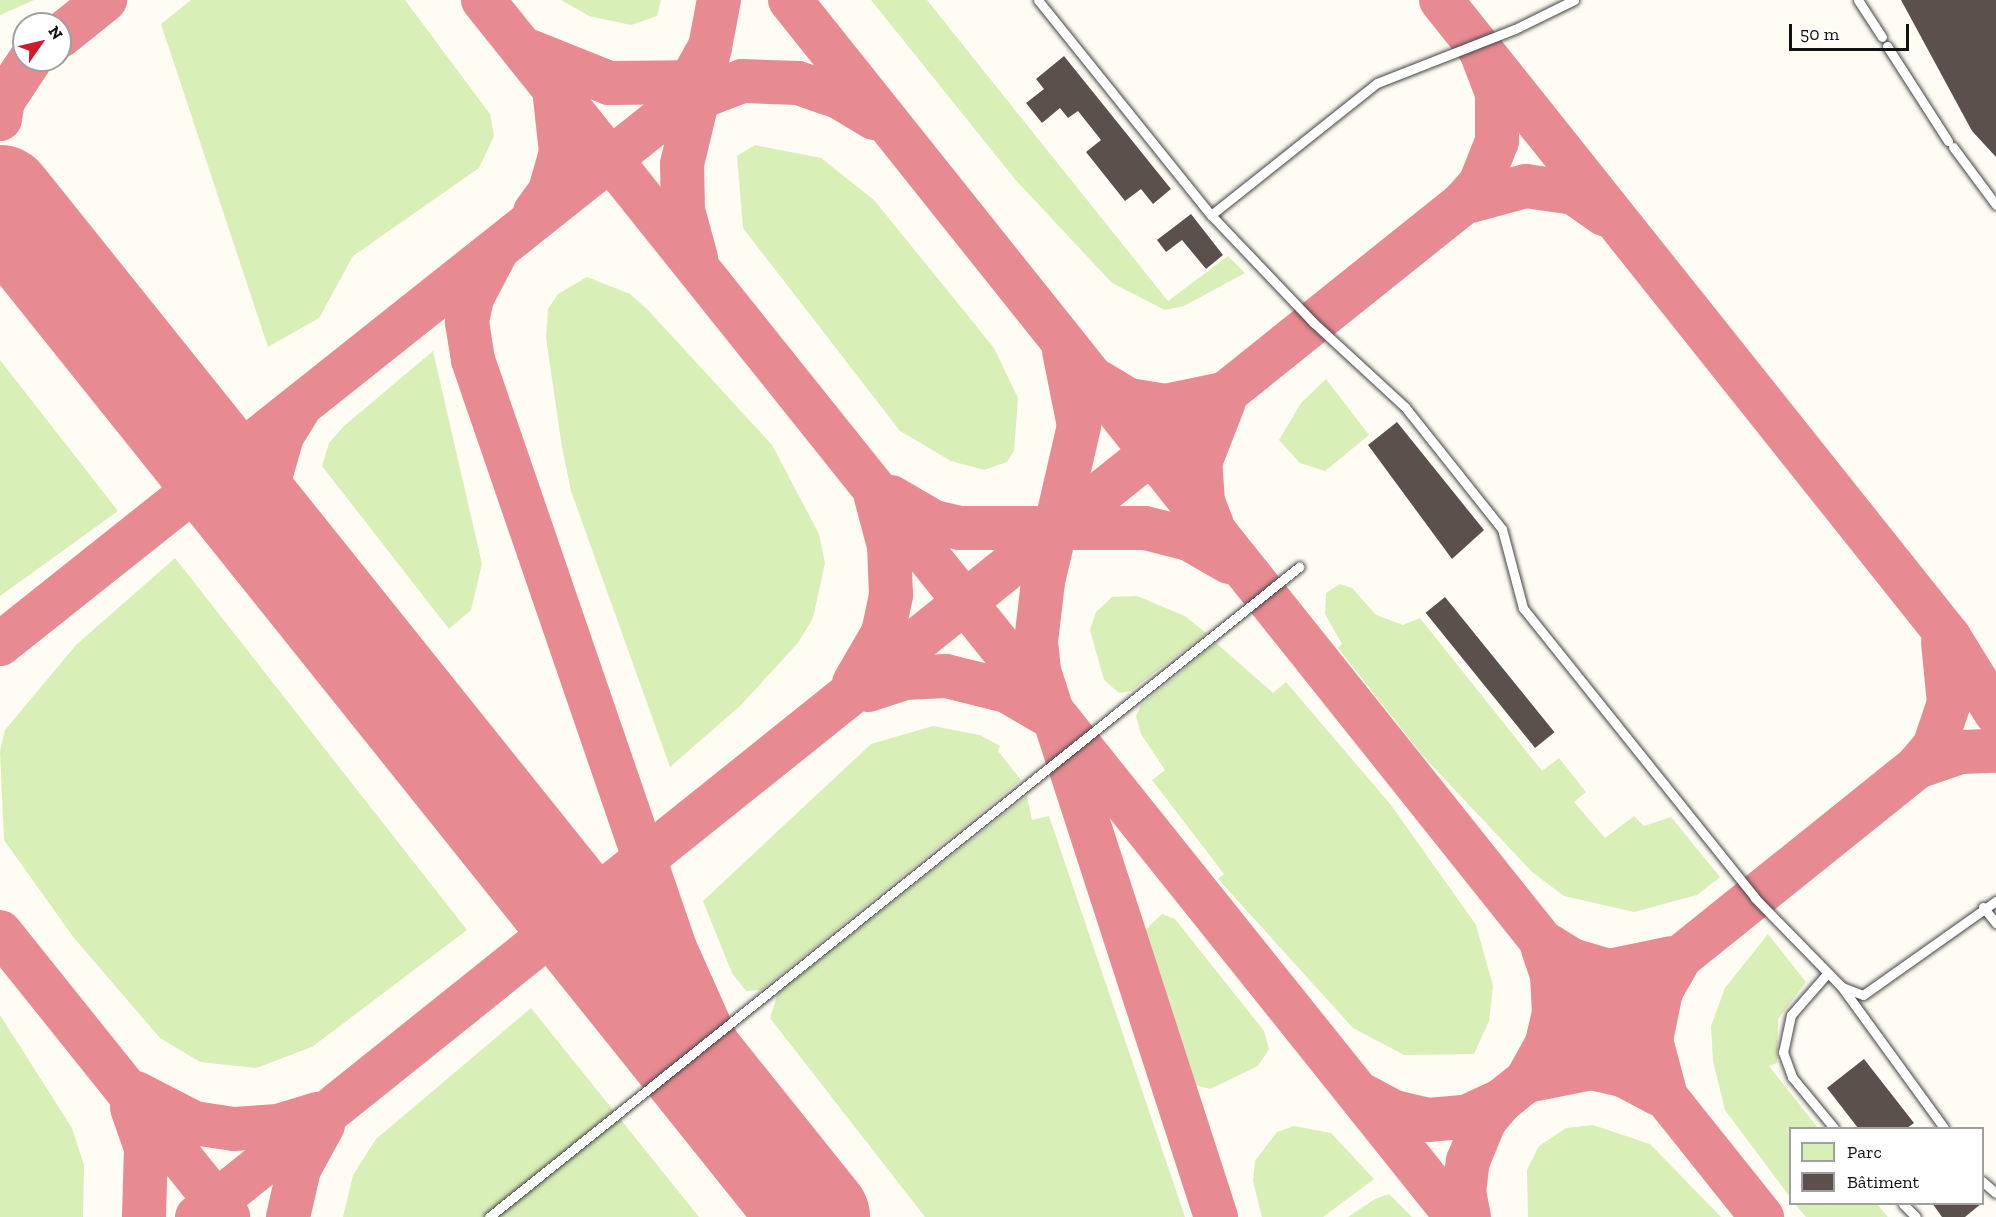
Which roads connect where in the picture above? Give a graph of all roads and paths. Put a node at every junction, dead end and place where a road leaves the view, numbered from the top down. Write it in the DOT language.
graph roads {
  1 [pos="1038,0"];
  2 [pos="1574,0"];
  3 [pos="1858,0"];
  4 [pos="1882,37"];
  5 [pos="1887,46"];
  6 [pos="1996,206"];
  7 [pos="1211,215"];
  8 [pos="1299,567"];
  9 [pos="1996,901"];
  10 [pos="1983,907"];
  11 [pos="1996,923"];
  12 [pos="1825,976"];
  13 [pos="1840,986"];
  14 [pos="1833,1127"];
  15 [pos="1943,1127"];
  16 [pos="1984,1182"];
  17 [pos="1996,1193"];
  18 [pos="1906,1205"];
  19 [pos="489,1217"];
  20 [pos="1916,1217"];
  1 -- 7 [label="lane"];
  2 -- 7 [label="lane"];
  3 -- 4 [label="lane"];
  5 -- 6 [label="lane"];
  7 -- 12 [label="lane"];
  8 -- 19 [label="lane"];
  9 -- 10 [label="lane"];
  10 -- 11 [label="lane"];
  10 -- 13 [label="lane"];
  12 -- 13 [label="lane"];
  12 -- 14 [label="lane"];
  13 -- 15 [label="lane"];
  16 -- 17 [label="lane"];
  18 -- 20 [label="lane"];
}
